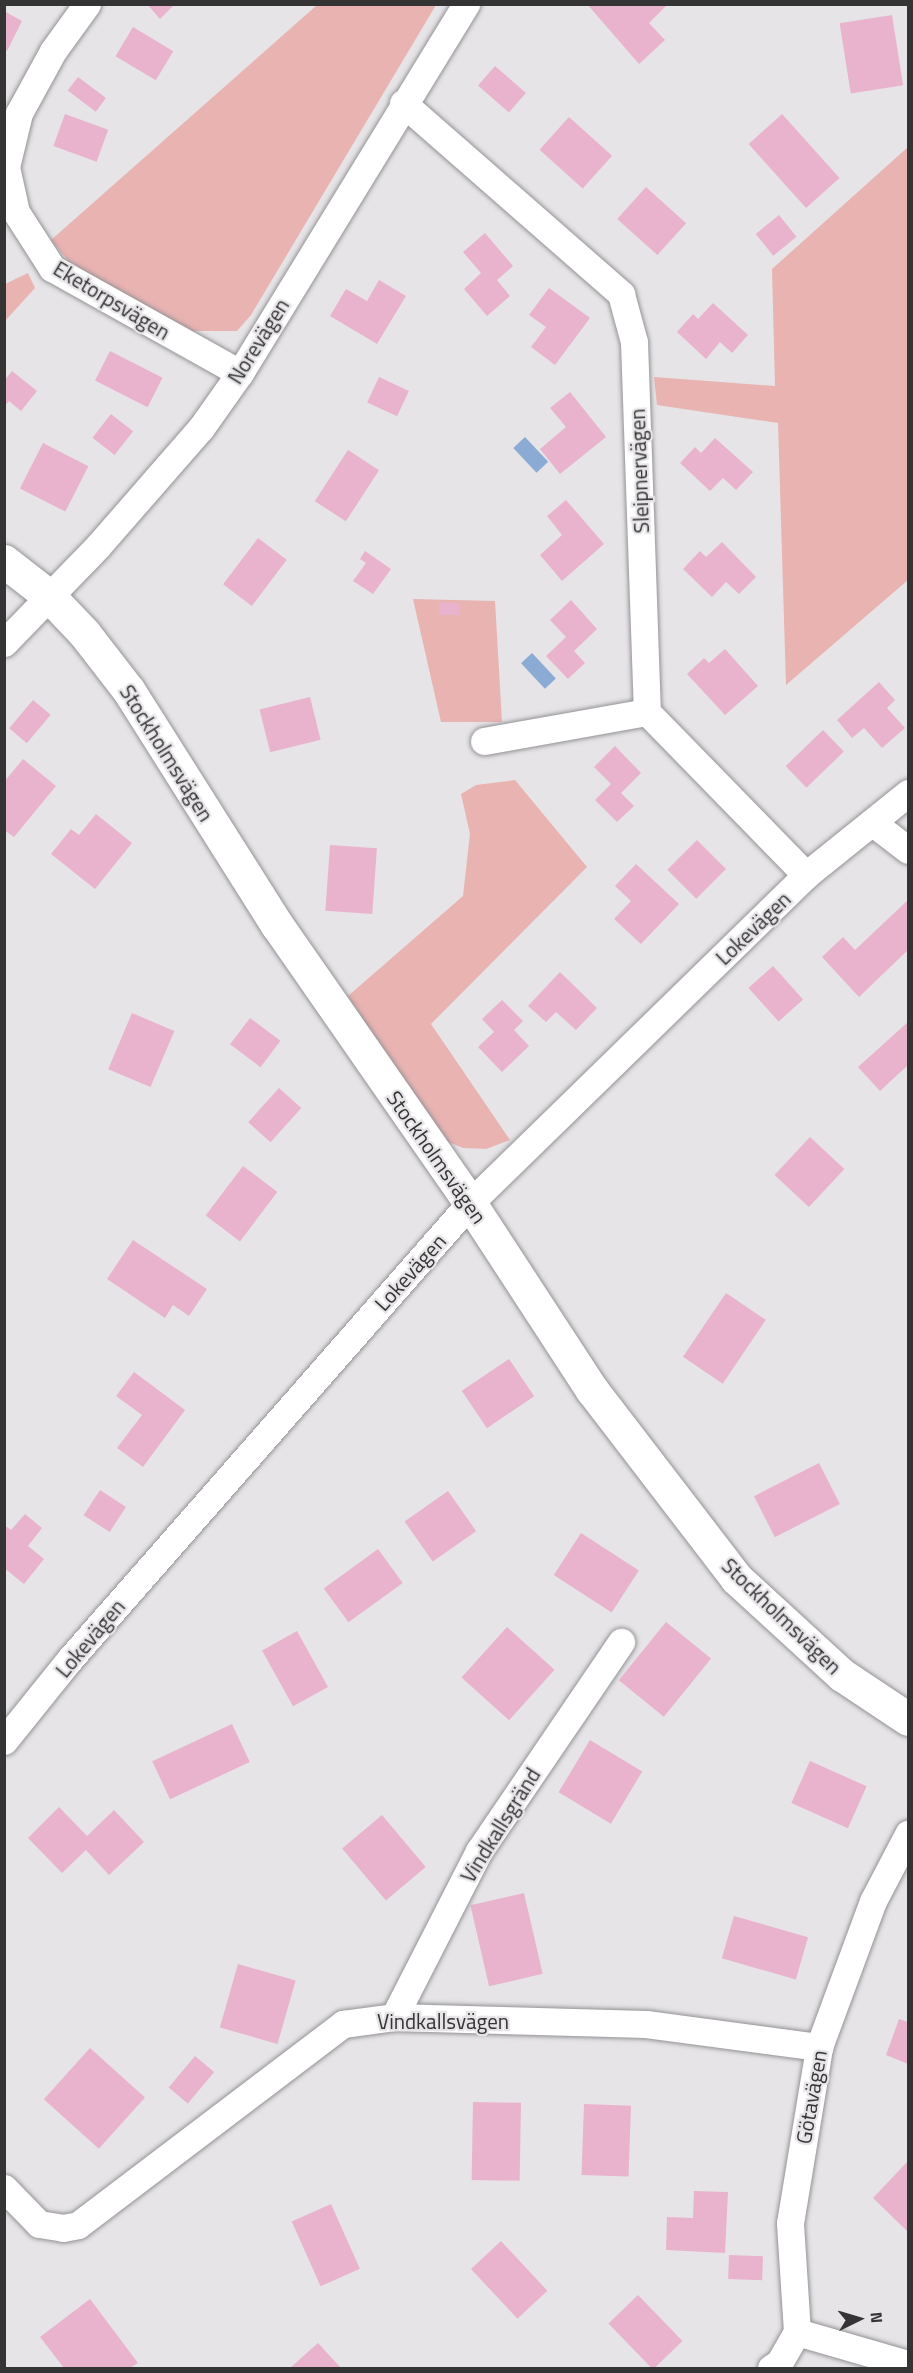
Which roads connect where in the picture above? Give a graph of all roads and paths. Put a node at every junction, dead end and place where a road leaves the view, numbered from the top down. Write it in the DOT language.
graph roads {
  1 [pos="87,4"];
  2 [pos="466,4"];
  3 [pos="403,103"];
  4 [pos="240,373"];
  5 [pos="4,561"];
  6 [pos="49,596"];
  7 [pos="4,644"];
  8 [pos="647,712"];
  9 [pos="484,741"];
  10 [pos="909,793"];
  11 [pos="873,823"];
  12 [pos="909,850"];
  13 [pos="806,875"];
  14 [pos="470,1203"];
  15 [pos="621,1642"];
  16 [pos="909,1719"];
  17 [pos="4,1741"];
  18 [pos="909,1834"];
  19 [pos="394,2017"];
  20 [pos="819,2047"];
  21 [pos="4,2188"];
  22 [pos="797,2332"];
  23 [pos="909,2364"];
  24 [pos="777,2367"];
  1 -- 4 [label="street, Eketorpsvägen"];
  2 -- 3 [label="street, Norevägen"];
  3 -- 4 [label="street, Norevägen"];
  3 -- 8 [label="street, Sleipnervägen"];
  4 -- 6 [label="street, Norevägen"];
  5 -- 6 [label="street, Stockholmsvägen"];
  6 -- 7 [label="street, Norevägen"];
  6 -- 14 [label="street, Stockholmsvägen"];
  8 -- 9 [label="street"];
  8 -- 13 [label="street"];
  10 -- 11 [label="street, Lokevägen"];
  11 -- 12 [label="street"];
  11 -- 13 [label="street, Lokevägen"];
  13 -- 14 [label="street, Lokevägen"];
  14 -- 16 [label="street, Stockholmsvägen"];
  14 -- 17 [label="street, Lokevägen"];
  15 -- 19 [label="street, Vindkallsgränd"];
  18 -- 20 [label="street, Götavägen"];
  19 -- 20 [label="street, Vindkallsvägen"];
  19 -- 21 [label="street, Vindkallsvägen"];
  20 -- 22 [label="street, Götavägen"];
  22 -- 23 [label="street"];
  22 -- 24 [label="street"];
}
